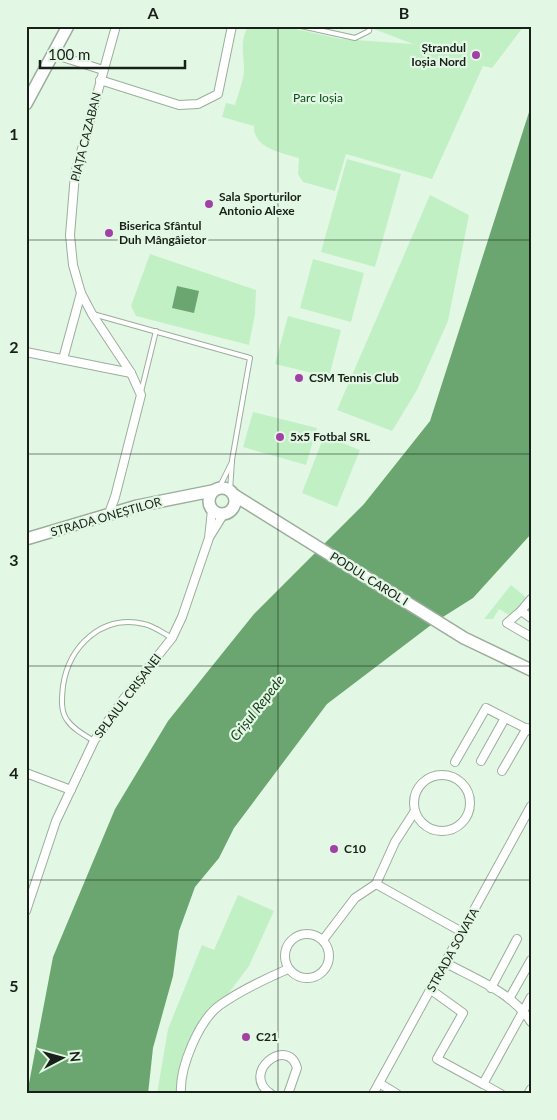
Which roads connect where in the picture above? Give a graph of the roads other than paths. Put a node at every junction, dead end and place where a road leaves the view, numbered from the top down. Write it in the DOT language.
graph roads {
  1 [pos="68,26"];
  2 [pos="116,26"];
  3 [pos="232,26"];
  4 [pos="301,26"];
  5 [pos="370,26"];
  6 [pos="53,54"];
  7 [pos="103,70"];
  8 [pos="100,80"];
  9 [pos="26,104"];
  10 [pos="81,293"];
  11 [pos="92,314"];
  12 [pos="156,331"];
  13 [pos="26,352"];
  14 [pos="63,359"];
  15 [pos="131,373"];
  16 [pos="141,395"];
  17 [pos="232,460"];
  18 [pos="224,491"];
  19 [pos="187,497"];
  20 [pos="218,510"];
  21 [pos="263,512"];
  22 [pos="108,516"];
  23 [pos="209,538"];
  24 [pos="26,539"];
  25 [pos="531,599"];
  26 [pos="521,612"];
  27 [pos="531,618"];
  28 [pos="531,637"];
  29 [pos="172,638"];
  30 [pos="531,670"];
  31 [pos="506,718"];
  32 [pos="529,729"];
  33 [pos="94,741"];
  34 [pos="481,761"];
  35 [pos="455,762"];
  36 [pos="502,771"];
  37 [pos="26,773"];
  38 [pos="71,790"];
  39 [pos="531,806"];
  40 [pos="415,811"];
  41 [pos="376,884"];
  42 [pos="26,912"];
  43 [pos="462,932"];
  44 [pos="517,939"];
  45 [pos="323,940"];
  46 [pos="531,960"];
  47 [pos="446,963"];
  48 [pos="288,969"];
  49 [pos="491,988"];
  50 [pos="431,990"];
  51 [pos="531,997"];
  52 [pos="509,1000"];
  53 [pos="523,1010"];
  54 [pos="531,1022"];
  55 [pos="379,1083"];
  56 [pos="484,1084"];
  57 [pos="531,1090"];
  58 [pos="181,1094"];
  59 [pos="271,1094"];
  60 [pos="288,1094"];
  61 [pos="373,1094"];
  62 [pos="398,1094"];
  63 [pos="501,1094"];
  64 [pos="528,1094"];
  1 -- 6 [label="street"];
  2 -- 7 [label="street, PIAȚA CAZABAN"];
  3 -- 8 [label="street"];
  4 -- 5 [label="lane"];
  6 -- 7 [label="street"];
  6 -- 9 [label="street"];
  7 -- 8 [label="street, PIAȚA CAZABAN"];
  8 -- 10 [label="street, PIAȚA CAZABAN"];
  10 -- 11 [label="street, PIAȚA CAZABAN"];
  10 -- 14 [label="street"];
  11 -- 12 [label="lane"];
  11 -- 15 [label="street, PIAȚA CAZABAN"];
  12 -- 16 [label="lane"];
  12 -- 17 [label="lane"];
  13 -- 14 [label="street"];
  14 -- 15 [label="street"];
  15 -- 16 [label="street, PIAȚA CAZABAN"];
  16 -- 22 [label="street"];
  17 -- 18 [label="lane"];
  17 -- 18 [label="lane"];
  18 -- 19 [label="street, STRADA ONEȘTILOR"];
  18 -- 20 [label="street"];
  18 -- 20 [label="street"];
  18 -- 21 [label="street, PODUL CAROL I"];
  19 -- 20 [label="street, STRADA ONEȘTILOR"];
  19 -- 22 [label="street, STRADA ONEȘTILOR"];
  20 -- 21 [label="street, STRADA ONEȘTILOR"];
  20 -- 23 [label="street, SPLAIUL CRIȘANEI"];
  20 -- 23 [label="street, SPLAIUL CRIȘANEI"];
  21 -- 30 [label="street, PODUL CAROL I"];
  22 -- 24 [label="street, STRADA ONEȘTILOR"];
  23 -- 29 [label="street, SPLAIUL CRIȘANEI"];
  25 -- 26 [label="street"];
  26 -- 27 [label="street"];
  26 -- 28 [label="street"];
  29 -- 33 [label="street, SPLAIUL CRIȘANEI"];
  29 -- 33 [label="lane"];
  31 -- 32 [label="street"];
  31 -- 34 [label="street"];
  31 -- 35 [label="street"];
  32 -- 36 [label="street"];
  33 -- 38 [label="street, SPLAIUL CRIȘANEI"];
  37 -- 38 [label="street"];
  38 -- 42 [label="street, SPLAIUL CRIȘANEI"];
  39 -- 43 [label="street, STRADA SOVATA"];
  40 -- 40 [label="street"];
  40 -- 41 [label="street"];
  41 -- 43 [label="street"];
  41 -- 45 [label="street"];
  43 -- 47 [label="street, STRADA SOVATA"];
  44 -- 49 [label="street"];
  45 -- 48 [label="street"];
  45 -- 48 [label="street"];
  46 -- 52 [label="street"];
  47 -- 49 [label="street"];
  47 -- 50 [label="street, STRADA SOVATA"];
  48 -- 58 [label="street"];
  49 -- 52 [label="street"];
  50 -- 55 [label="street, STRADA SOVATA"];
  50 -- 56 [label="street"];
  51 -- 53 [label="street"];
  52 -- 53 [label="street"];
  53 -- 54 [label="street"];
  53 -- 56 [label="street"];
  55 -- 61 [label="street, STRADA SOVATA"];
  55 -- 62 [label="street"];
  56 -- 63 [label="street"];
  57 -- 64 [label="street"];
  59 -- 60 [label="street"];
}
